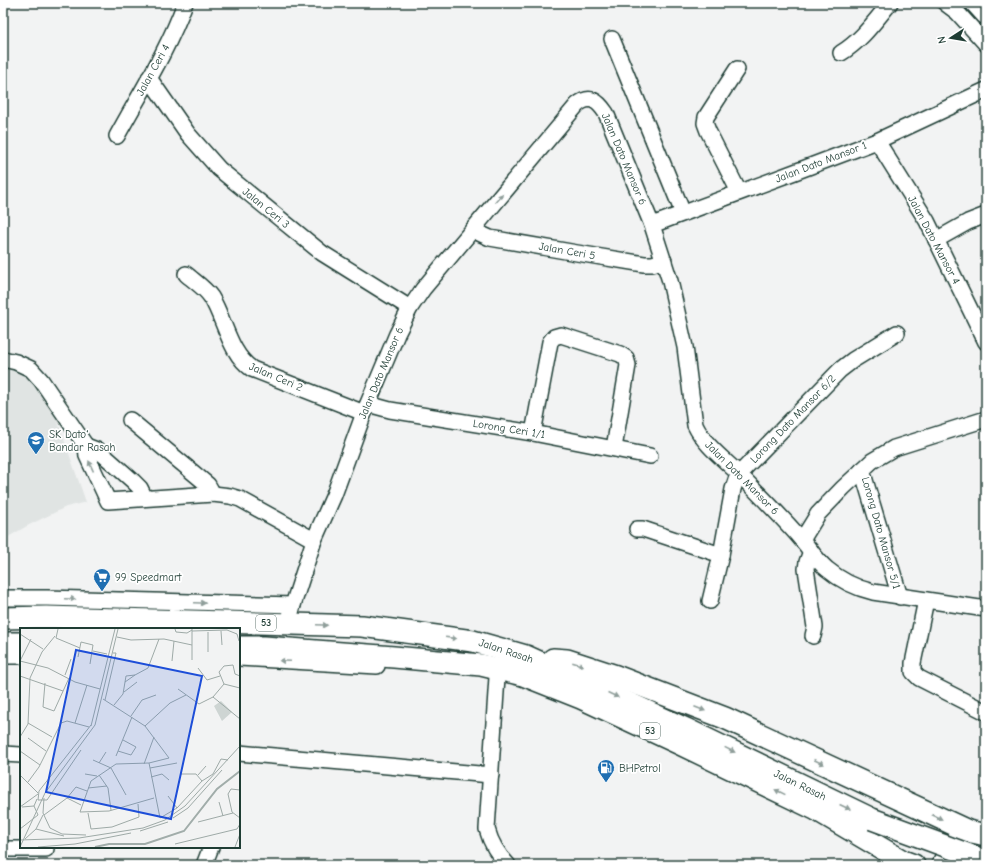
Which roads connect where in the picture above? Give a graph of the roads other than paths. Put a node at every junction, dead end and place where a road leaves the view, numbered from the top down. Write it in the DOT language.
graph roads {
  1 [pos="185,3"];
  2 [pos="890,3"];
  3 [pos="945,3"];
  4 [pos="975,3"];
  5 [pos="986,15"];
  6 [pos="612,39"];
  7 [pos="986,44"];
  8 [pos="841,53"];
  9 [pos="737,69"];
  10 [pos="149,78"];
  11 [pos="986,90"];
  12 [pos="117,136"];
  13 [pos="877,141"];
  14 [pos="739,192"];
  15 [pos="683,213"];
  16 [pos="986,215"];
  17 [pos="652,225"];
  18 [pos="474,228"];
  19 [pos="936,240"];
  20 [pos="664,261"];
  21 [pos="186,274"];
  22 [pos="410,308"];
  23 [pos="897,333"];
  24 [pos="986,342"];
  25 [pos="3,359"];
  26 [pos="366,408"];
  27 [pos="986,419"];
  28 [pos="130,420"];
  29 [pos="533,433"];
  30 [pos="86,446"];
  31 [pos="614,448"];
  32 [pos="650,456"];
  33 [pos="862,470"];
  34 [pos="739,474"];
  35 [pos="213,494"];
  36 [pos="145,498"];
  37 [pos="637,529"];
  38 [pos="314,540"];
  39 [pos="806,545"];
  40 [pos="721,555"];
  41 [pos="900,597"];
  42 [pos="3,598"];
  43 [pos="926,600"];
  44 [pos="710,601"];
  45 [pos="46,608"];
  46 [pos="986,609"];
  47 [pos="290,615"];
  48 [pos="3,618"];
  49 [pos="813,636"];
  50 [pos="3,643"];
  51 [pos="20,643"];
  52 [pos="240,647"];
  53 [pos="3,656"];
  54 [pos="20,656"];
  55 [pos="526,656"];
  56 [pos="240,658"];
  57 [pos="481,665"];
  58 [pos="497,677"];
  59 [pos="533,685"];
  60 [pos="986,712"];
  61 [pos="240,753"];
  62 [pos="3,754"];
  63 [pos="20,755"];
  64 [pos="491,775"];
  65 [pos="816,802"];
  66 [pos="872,819"];
  67 [pos="977,833"];
  68 [pos="210,848"];
  69 [pos="3,849"];
  70 [pos="46,849"];
  71 [pos="986,861"];
  72 [pos="905,864"];
  73 [pos="204,865"];
  74 [pos="508,865"];
  75 [pos="942,865"];
  76 [pos="963,865"];
  1 -- 10 [label="street, Jalan Ceri 4"];
  2 -- 8 [label="street"];
  3 -- 7 [label="street"];
  4 -- 5 [label="main road"];
  6 -- 15 [label="street"];
  9 -- 14 [label="street"];
  10 -- 12 [label="street, Jalan Ceri 4"];
  10 -- 22 [label="street, Jalan Ceri 3"];
  11 -- 13 [label="street, Jalan Dato Mansor 1"];
  13 -- 14 [label="street, Jalan Dato Mansor 1"];
  13 -- 19 [label="street, Jalan Dato Mansor 4"];
  14 -- 15 [label="street, Jalan Dato Mansor 1"];
  15 -- 17 [label="street, Jalan Dato Mansor 1"];
  16 -- 19 [label="street"];
  18 -- 17 [label="street, Jalan Dato Mansor 6, one-way"];
  17 -- 20 [label="street, Jalan Dato Mansor 6"];
  18 -- 20 [label="street, Jalan Ceri 5"];
  18 -- 22 [label="street, Jalan Dato Mansor 6"];
  19 -- 24 [label="street, Jalan Dato Mansor 4"];
  20 -- 34 [label="street, Jalan Dato Mansor 6"];
  21 -- 26 [label="street, Jalan Ceri 2"];
  22 -- 26 [label="street, Jalan Dato Mansor 6"];
  23 -- 34 [label="street, Lorong Dato Mansor 6/2"];
  25 -- 30 [label="street"];
  26 -- 29 [label="street, Lorong Ceri 1/1"];
  26 -- 38 [label="street, Jalan Dato Mansor 6"];
  27 -- 33 [label="street"];
  28 -- 35 [label="street"];
  29 -- 31 [label="street, Lorong Ceri 1/1"];
  29 -- 31 [label="street"];
  30 -- 36 [label="street"];
  36 -- 30 [label="street, one-way"];
  31 -- 32 [label="street, Lorong Ceri 1/1"];
  33 -- 39 [label="street"];
  33 -- 41 [label="street, Lorong Dato Mansor 5/1"];
  34 -- 39 [label="street, Jalan Dato Mansor 6"];
  34 -- 40 [label="street, Lorong Dato Mansor 6/2"];
  35 -- 36 [label="street"];
  35 -- 38 [label="street"];
  37 -- 40 [label="street"];
  38 -- 47 [label="street, Jalan Dato Mansor 6"];
  39 -- 41 [label="street, Jalan Dato Mansor 6"];
  39 -- 49 [label="street"];
  40 -- 44 [label="street, Lorong Dato Mansor 6/2"];
  41 -- 43 [label="street, Jalan Dato Mansor 6"];
  42 -- 45 [label="street"];
  43 -- 46 [label="street, Jalan Dato Mansor 6"];
  43 -- 60 [label="street"];
  45 -- 47 [label="highway, Jalan Rasah / 53, one-way"];
  45 -- 48 [label="highway, Jalan Rasah / 53"];
  47 -- 55 [label="highway, Jalan Rasah / 53, one-way"];
  50 -- 51 [label="highway"];
  52 -- 57 [label="highway, Jalan Rasah / 53"];
  53 -- 54 [label="street"];
  55 -- 65 [label="highway, Jalan Rasah / 53, one-way"];
  55 -- 67 [label="highway, one-way"];
  58 -- 56 [label="street, one-way"];
  57 -- 59 [label="highway"];
  65 -- 57 [label="highway, Jalan Rasah / 53, one-way"];
  58 -- 59 [label="street"];
  58 -- 64 [label="street"];
  59 -- 72 [label="highway"];
  61 -- 64 [label="street"];
  62 -- 63 [label="street"];
  64 -- 74 [label="street"];
  65 -- 66 [label="highway, Jalan Rasah / 53, one-way"];
  65 -- 72 [label="highway, Jalan Rasah / 53"];
  66 -- 71 [label="highway, bridge"];
  66 -- 76 [label="highway, Jalan Rasah / 53, bridge"];
  67 -- 75 [label="highway"];
  68 -- 73 [label="street"];
  69 -- 70 [label="street"];
}
